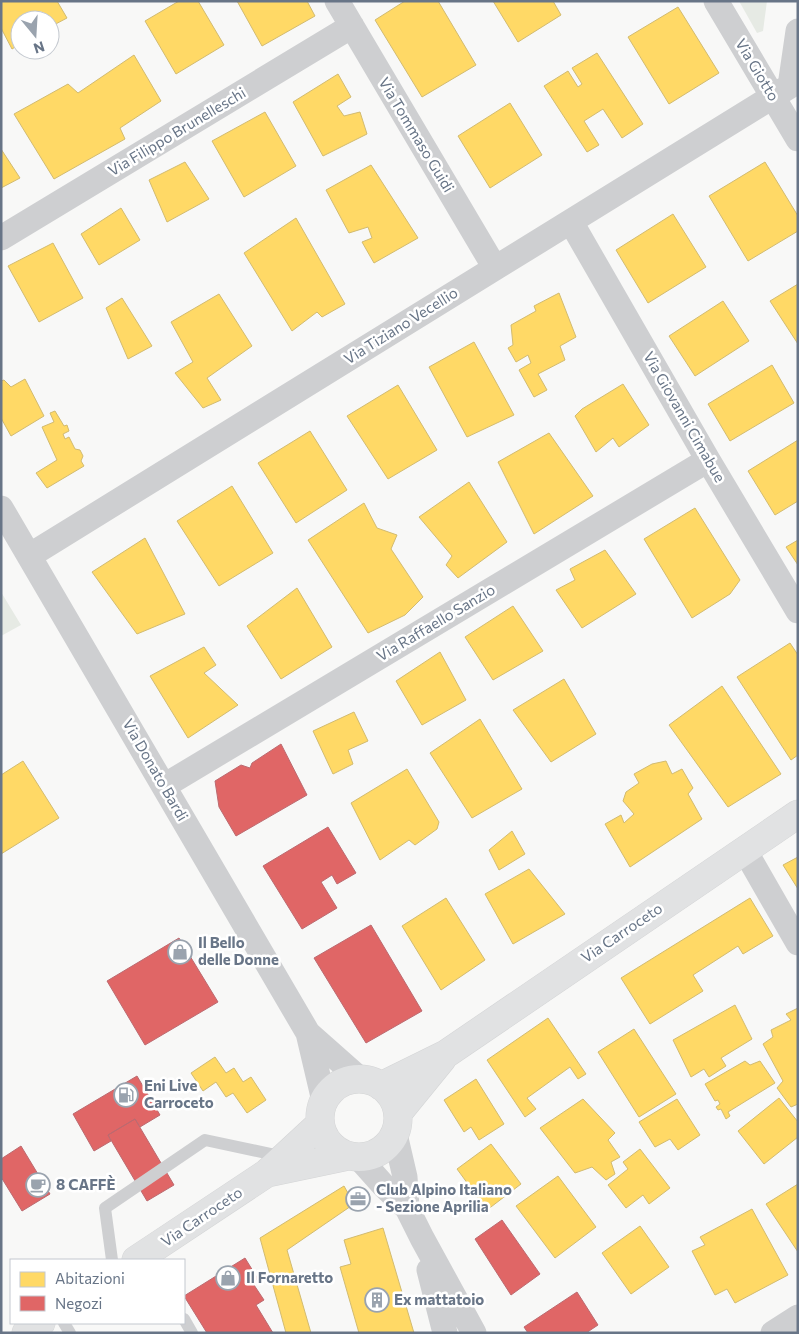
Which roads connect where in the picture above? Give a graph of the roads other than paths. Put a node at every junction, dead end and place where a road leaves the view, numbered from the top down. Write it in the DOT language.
graph roads {
  1 [pos="337,1"];
  2 [pos="716,1"];
  3 [pos="352,26"];
  4 [pos="798,31"];
  5 [pos="773,97"];
  6 [pos="798,139"];
  7 [pos="571,222"];
  8 [pos="1,238"];
  9 [pos="495,268"];
  10 [pos="708,460"];
  11 [pos="1,508"];
  12 [pos="30,556"];
  13 [pos="798,611"];
  14 [pos="164,786"];
  15 [pos="798,814"];
  16 [pos="744,849"];
  17 [pos="798,943"];
  18 [pos="308,1033"];
  19 [pos="446,1054"];
  20 [pos="371,1083"];
  21 [pos="322,1112"];
  22 [pos="396,1124"];
  23 [pos="354,1157"];
  24 [pos="276,1165"];
  25 [pos="407,1208"];
  26 [pos="422,1238"];
  27 [pos="143,1258"];
  28 [pos="112,1259"];
  29 [pos="798,1317"];
  30 [pos="185,1321"];
  31 [pos="40,1324"];
  32 [pos="26,1333"];
  33 [pos="192,1333"];
  34 [pos="444,1333"];
  35 [pos="474,1333"];
  36 [pos="772,1333"];
  1 -- 3 [label="street, Via Tommaso Guidi"];
  2 -- 5 [label="street, Via Giotto"];
  3 -- 8 [label="street, Via Filippo Brunelleschi"];
  3 -- 9 [label="street, Via Tommaso Guidi"];
  4 -- 5 [label="street, Via Tiziano Vecellio"];
  5 -- 6 [label="street, Via Giotto"];
  5 -- 7 [label="street, Via Tiziano Vecellio"];
  7 -- 9 [label="street, Via Tiziano Vecellio"];
  7 -- 10 [label="street, Via Giovanni Cimabue"];
  9 -- 12 [label="street, Via Tiziano Vecellio"];
  10 -- 13 [label="street, Via Giovanni Cimabue"];
  10 -- 14 [label="street, Via Raffaello Sanzio"];
  11 -- 12 [label="street, Via Donato Bardi"];
  12 -- 14 [label="street, Via Donato Bardi"];
  14 -- 18 [label="street, Via Donato Bardi"];
  15 -- 16 [label="street, Via Carroceto"];
  16 -- 17 [label="street"];
  16 -- 19 [label="street, Via Carroceto"];
  18 -- 20 [label="street, Via Donato Bardi"];
  18 -- 21 [label="street, Via Donato Bardi"];
  19 -- 20 [label="street, Via Carroceto"];
  19 -- 22 [label="street, Via Carroceto"];
  20 -- 21 [label="street"];
  20 -- 22 [label="street"];
  21 -- 23 [label="street"];
  21 -- 24 [label="street, Via Carroceto"];
  22 -- 23 [label="street"];
  22 -- 25 [label="street"];
  23 -- 24 [label="street, Via Carroceto"];
  23 -- 25 [label="street"];
  24 -- 27 [label="street, Via Carroceto"];
  24 -- 28 [label="lane"];
  25 -- 26 [label="street"];
  26 -- 34 [label="street"];
  26 -- 35 [label="street"];
  29 -- 36 [label="street"];
  30 -- 33 [label="lane"];
  31 -- 32 [label="street"];
}
